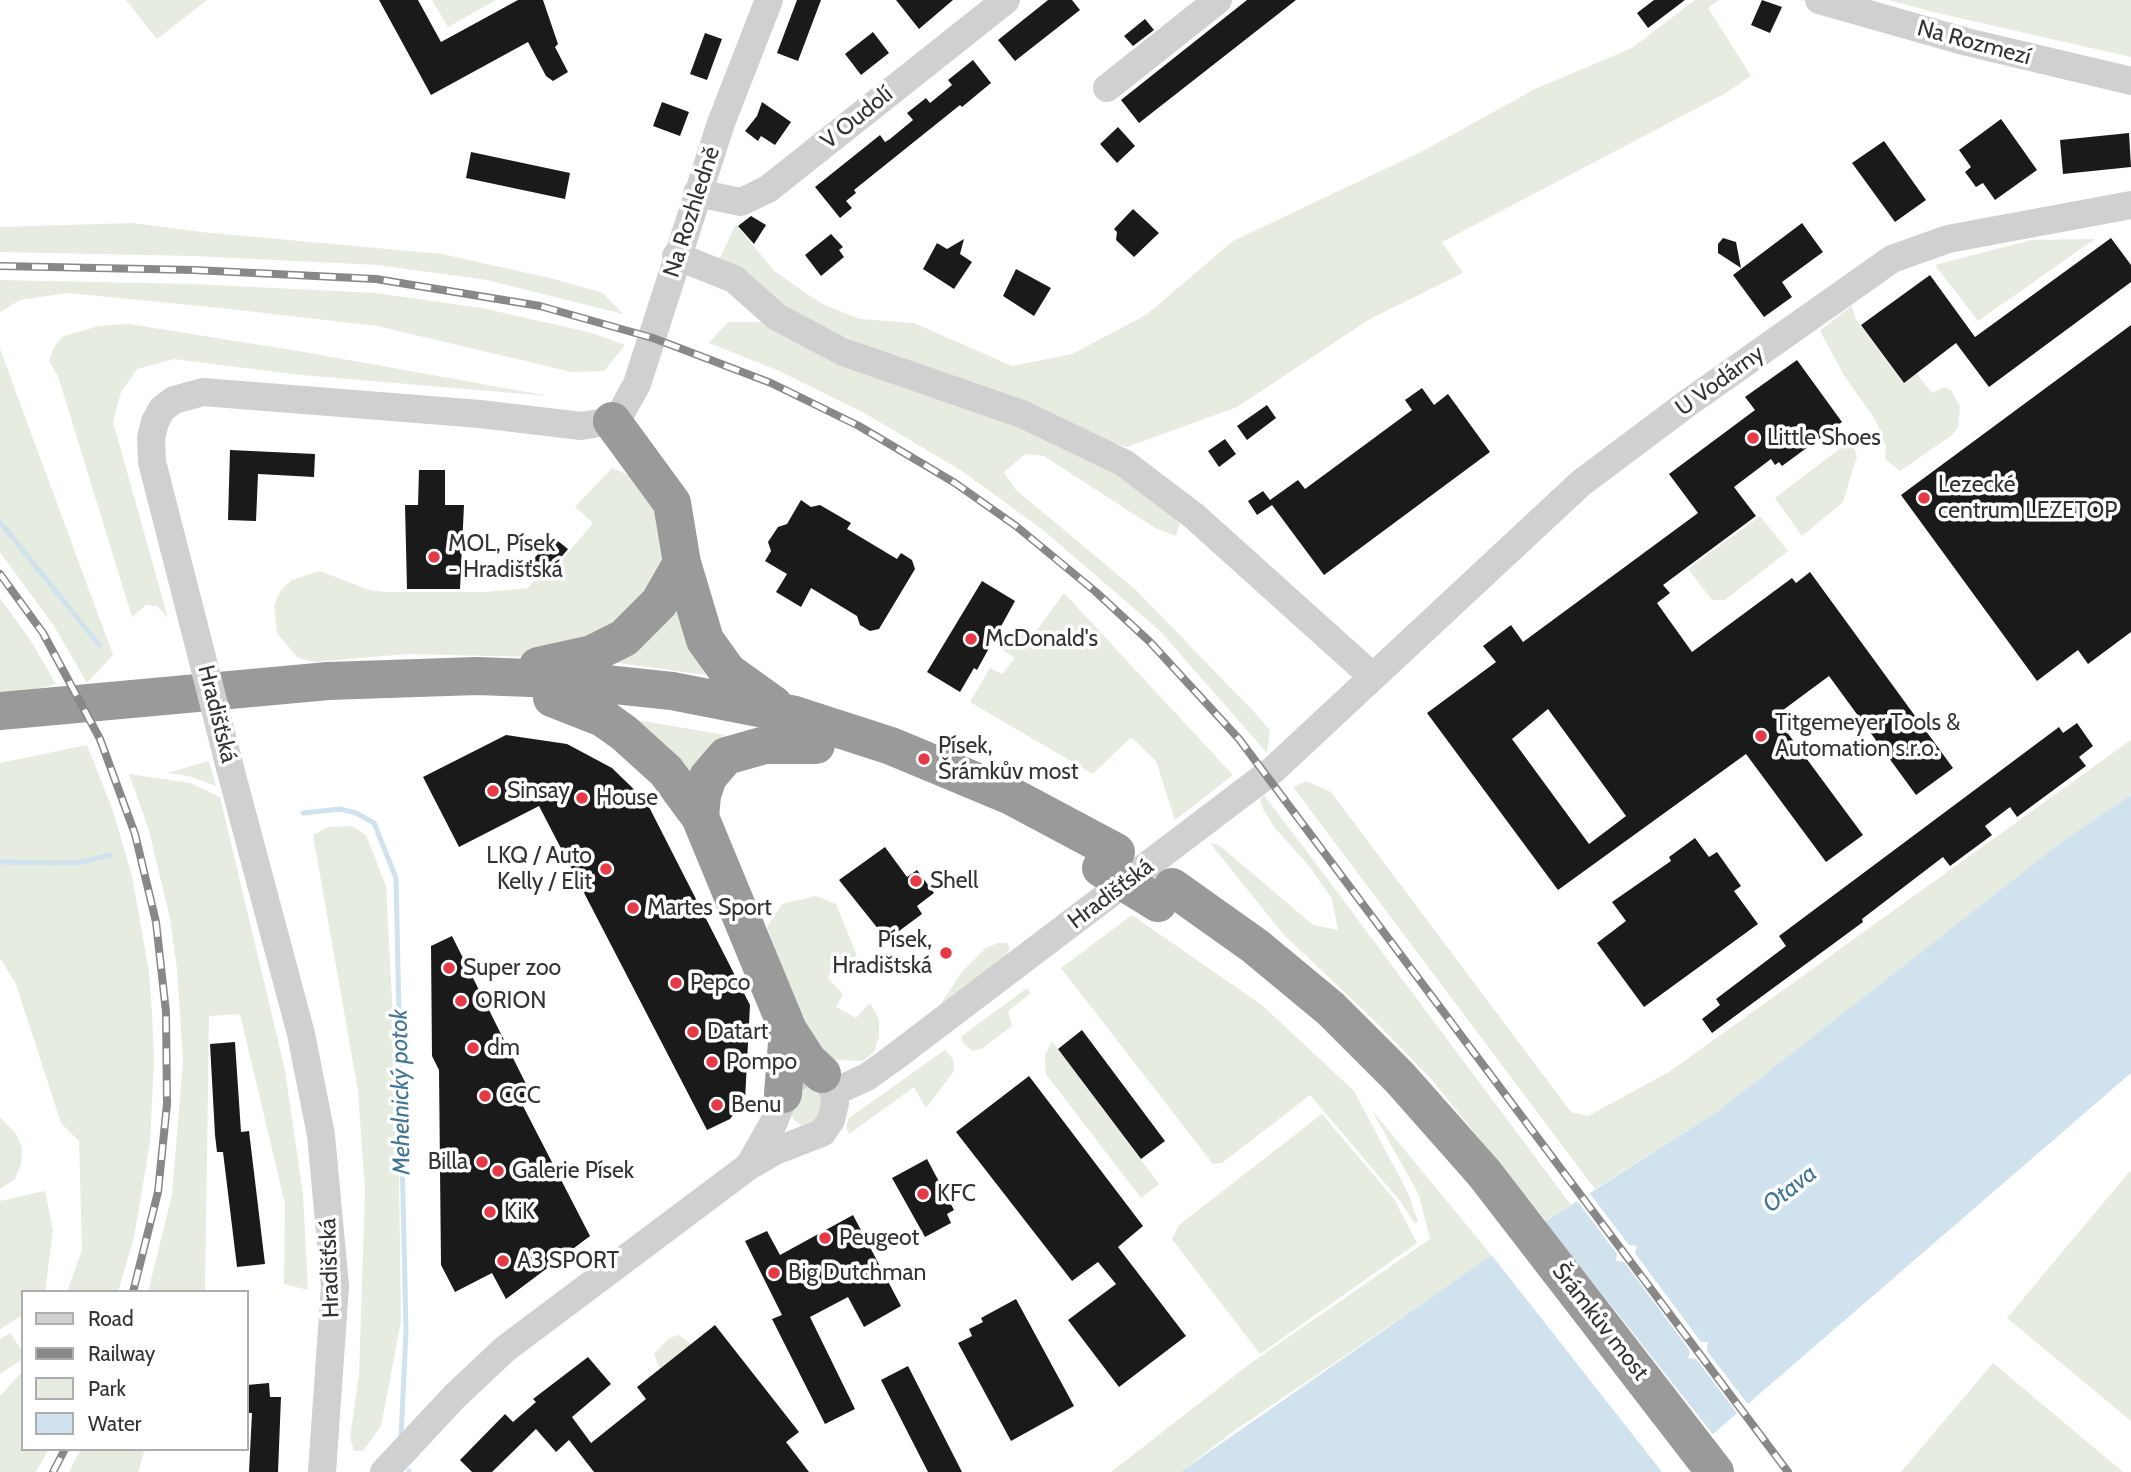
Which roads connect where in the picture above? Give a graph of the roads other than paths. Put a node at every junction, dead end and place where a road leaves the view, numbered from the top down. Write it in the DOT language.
graph roads {
  1 [pos="769,0"];
  2 [pos="1006,0"];
  3 [pos="1218,0"];
  4 [pos="1819,0"];
  5 [pos="2131,81"];
  6 [pos="1107,88"];
  7 [pos="697,193"];
  8 [pos="2131,205"];
  9 [pos="676,256"];
  10 [pos="612,421"];
  11 [pos="682,563"];
  12 [pos="477,676"];
  13 [pos="1373,677"];
  14 [pos="552,698"];
  15 [pos="0,711"];
  16 [pos="805,730"];
  17 [pos="0,733"];
  18 [pos="700,817"];
  19 [pos="788,1030"];
  20 [pos="828,1083"];
  21 [pos="782,1100"];
  22 [pos="803,1140"];
  23 [pos="749,1166"];
  24 [pos="1476,1181"];
  25 [pos="322,1472"];
  26 [pos="384,1472"];
  27 [pos="1686,1472"];
  28 [pos="1715,1472"];
  1 -- 7 [label="street, Na Rozhledně"];
  2 -- 7 [label="street, V Oudolí"];
  3 -- 6 [label="street"];
  4 -- 5 [label="street, Na Rozmezí"];
  7 -- 9 [label="street, Na Rozhledně"];
  8 -- 13 [label="street, U Vodárny"];
  9 -- 10 [label="street, Na Rozhledně"];
  9 -- 13 [label="street"];
  10 -- 11 [label="highway"];
  10 -- 25 [label="street, Hradišťská, bridge"];
  11 -- 12 [label="highway"];
  11 -- 16 [label="highway"];
  12 -- 15 [label="highway"];
  12 -- 16 [label="highway"];
  13 -- 20 [label="street, Hradišťská"];
  14 -- 16 [label="highway"];
  14 -- 17 [label="highway"];
  14 -- 18 [label="highway"];
  16 -- 18 [label="highway"];
  16 -- 24 [label="highway"];
  18 -- 19 [label="highway"];
  19 -- 20 [label="highway"];
  19 -- 21 [label="highway"];
  20 -- 21 [label="street, Hradišťská"];
  20 -- 22 [label="street, Hradišťská"];
  21 -- 22 [label="street"];
  21 -- 23 [label="street, Hradišťská"];
  22 -- 23 [label="street, Hradišťská"];
  23 -- 26 [label="street, Hradišťská"];
  24 -- 27 [label="highway, Šrámkův most"];
  24 -- 28 [label="highway, Šrámkův most"];
}
